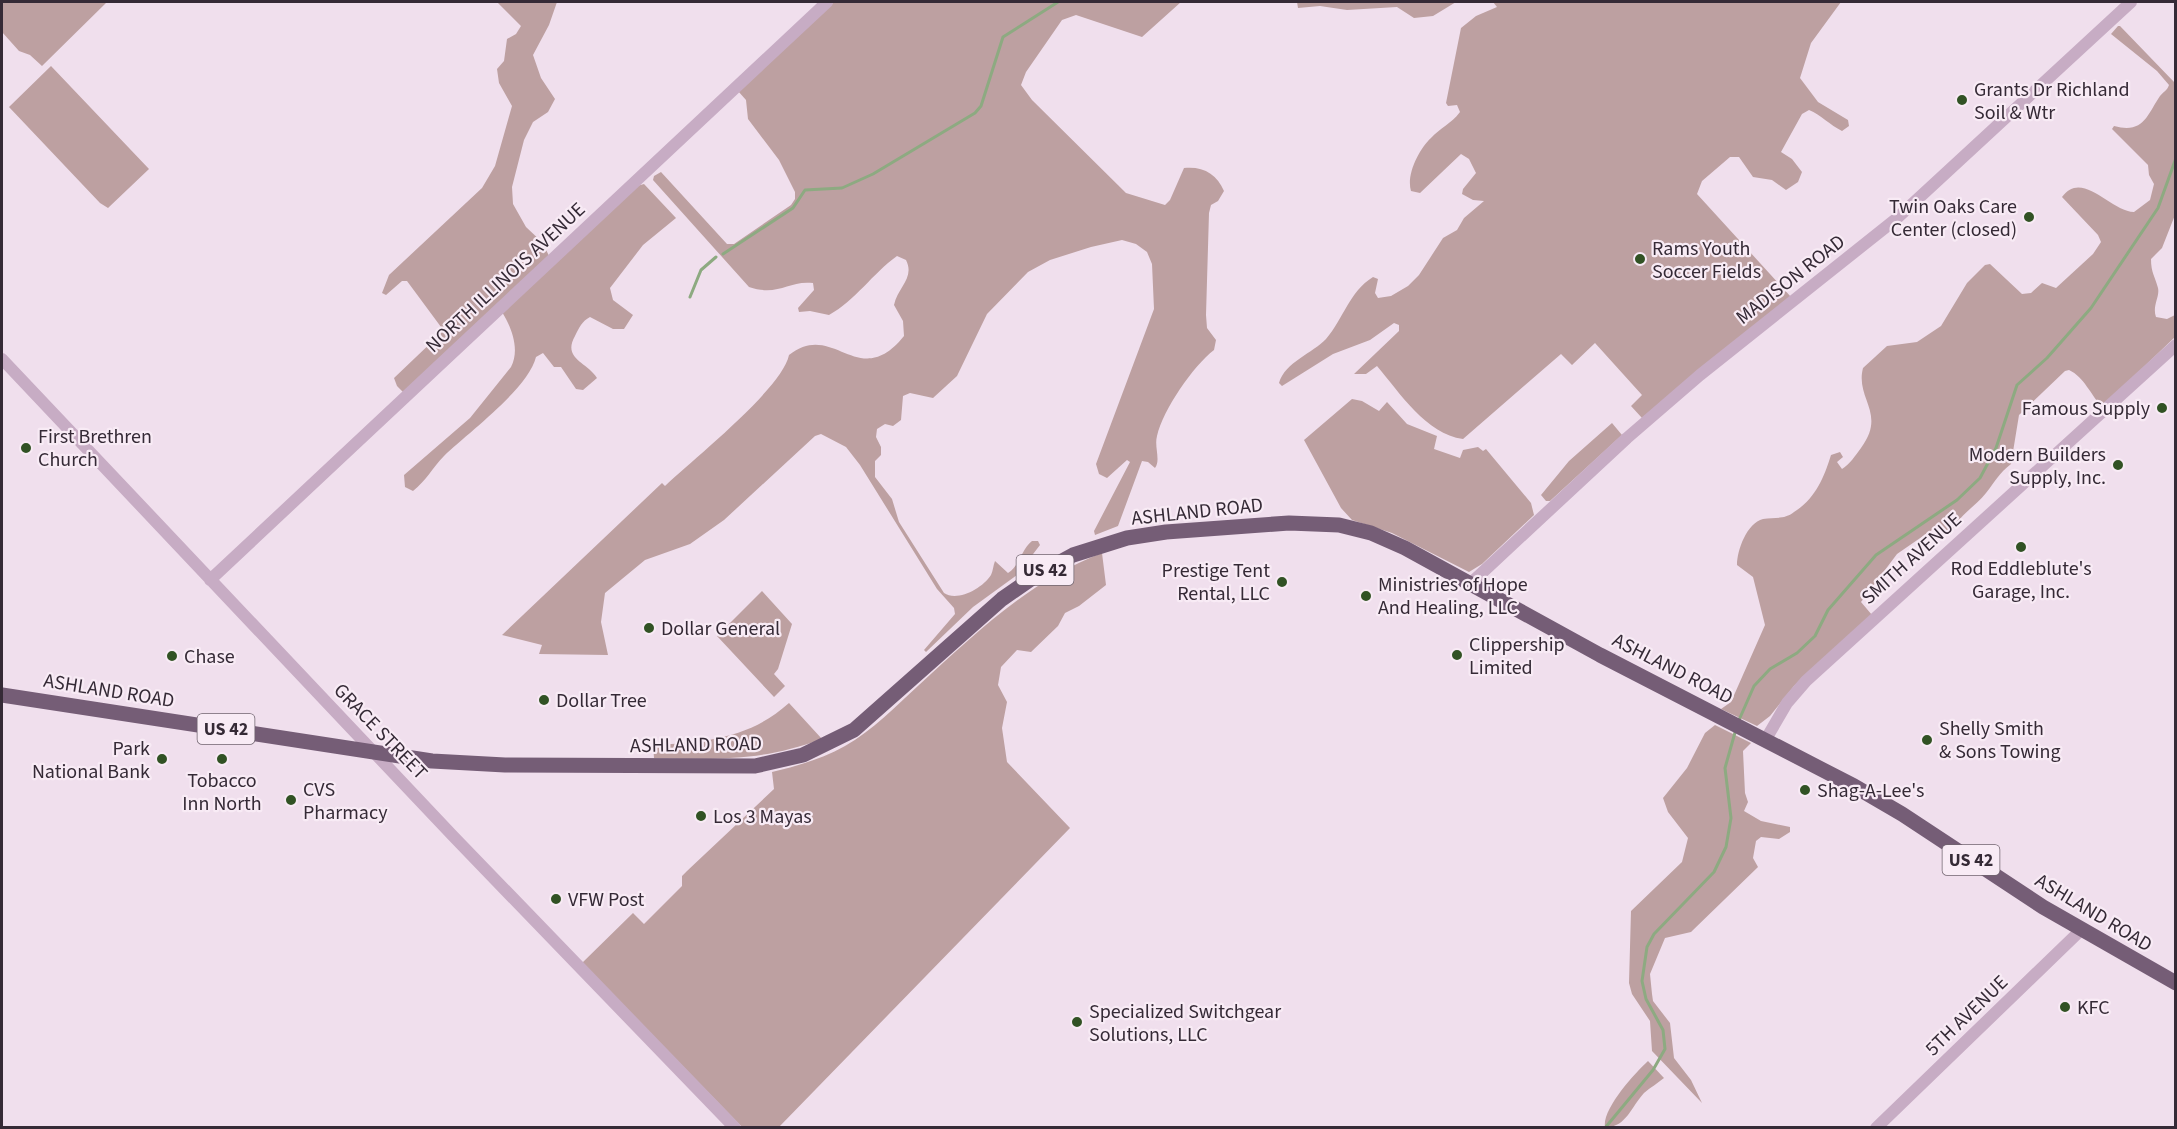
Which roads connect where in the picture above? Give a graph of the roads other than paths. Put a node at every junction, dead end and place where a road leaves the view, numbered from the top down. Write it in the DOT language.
graph roads {
  1 [pos="826,2"];
  2 [pos="2130,2"];
  3 [pos="2175,345"];
  4 [pos="2,359"];
  5 [pos="210,580"];
  6 [pos="1470,584"];
  7 [pos="2,695"];
  8 [pos="1766,739"];
  9 [pos="375,752"];
  10 [pos="2081,930"];
  11 [pos="2175,983"];
  12 [pos="735,1128"];
  13 [pos="1876,1128"];
  1 -- 5 [label="street, NORTH ILLINOIS AVENUE"];
  2 -- 6 [label="street, MADISON ROAD"];
  3 -- 8 [label="street, SMITH AVENUE"];
  4 -- 5 [label="street, GRACE STREET"];
  5 -- 9 [label="street, GRACE STREET"];
  6 -- 8 [label="main road, ASHLAND ROAD / US 42"];
  6 -- 9 [label="main road, ASHLAND ROAD / US 42"];
  7 -- 9 [label="main road, ASHLAND ROAD / US 42"];
  8 -- 10 [label="main road, ASHLAND ROAD / US 42"];
  9 -- 12 [label="street, GRACE STREET"];
  10 -- 11 [label="main road, ASHLAND ROAD / US 42"];
  10 -- 13 [label="street, 5TH AVENUE"];
}
